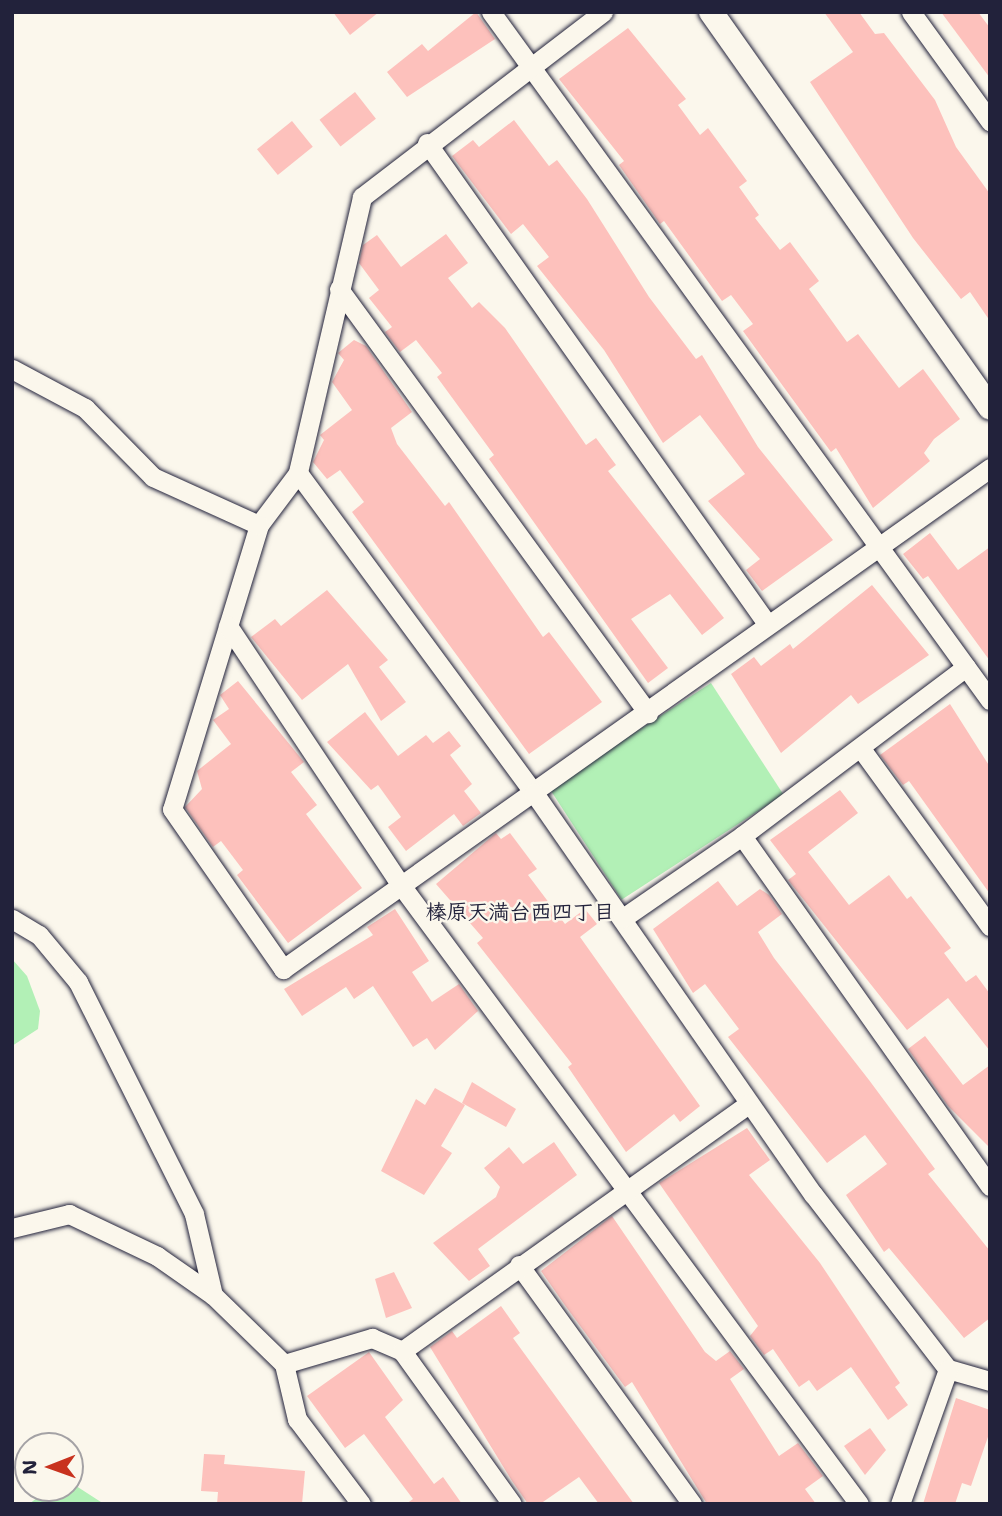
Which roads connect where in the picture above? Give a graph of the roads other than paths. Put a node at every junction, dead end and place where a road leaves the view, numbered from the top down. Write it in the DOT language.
graph roads {
  1 [pos="491,12"];
  2 [pos="603,12"];
  3 [pos="711,12"];
  4 [pos="911,12"];
  5 [pos="530,67"];
  6 [pos="990,121"];
  7 [pos="427,143"];
  8 [pos="339,289"];
  9 [pos="12,369"];
  10 [pos="990,407"];
  11 [pos="990,468"];
  12 [pos="298,473"];
  13 [pos="260,526"];
  14 [pos="877,544"];
  15 [pos="768,625"];
  16 [pos="228,626"];
  17 [pos="966,667"];
  18 [pos="990,700"];
  19 [pos="648,713"];
  20 [pos="862,750"];
  21 [pos="534,793"];
  22 [pos="742,836"];
  23 [pos="403,888"];
  24 [pos="623,918"];
  25 [pos="12,919"];
  26 [pos="990,926"];
  27 [pos="748,1104"];
  28 [pos="990,1186"];
  29 [pos="629,1187"];
  30 [pos="12,1228"];
  31 [pos="519,1265"];
  32 [pos="213,1294"];
  33 [pos="402,1351"];
  34 [pos="284,1364"];
  35 [pos="948,1369"];
  36 [pos="990,1381"];
  37 [pos="361,1504"];
  38 [pos="512,1504"];
  39 [pos="692,1504"];
  40 [pos="859,1504"];
  41 [pos="900,1504"];
  1 -- 5 [label="street"];
  2 -- 5 [label="street"];
  3 -- 10 [label="street"];
  4 -- 6 [label="street"];
  5 -- 7 [label="street"];
  5 -- 14 [label="street"];
  7 -- 8 [label="street"];
  7 -- 15 [label="street"];
  8 -- 12 [label="street"];
  8 -- 19 [label="street"];
  9 -- 13 [label="street"];
  11 -- 14 [label="street"];
  12 -- 13 [label="street"];
  12 -- 21 [label="street"];
  13 -- 16 [label="street"];
  14 -- 15 [label="street"];
  14 -- 17 [label="street"];
  15 -- 19 [label="street"];
  16 -- 23 [label="street"];
  16 -- 23 [label="street"];
  17 -- 18 [label="street"];
  17 -- 20 [label="street"];
  19 -- 21 [label="street"];
  20 -- 22 [label="street"];
  20 -- 26 [label="street"];
  21 -- 23 [label="street"];
  21 -- 24 [label="street"];
  22 -- 24 [label="street"];
  22 -- 28 [label="street"];
  23 -- 29 [label="street"];
  24 -- 27 [label="street"];
  25 -- 32 [label="street"];
  27 -- 29 [label="street"];
  27 -- 35 [label="street"];
  29 -- 31 [label="street"];
  29 -- 40 [label="street"];
  30 -- 32 [label="street"];
  31 -- 33 [label="street"];
  31 -- 39 [label="street"];
  32 -- 34 [label="street"];
  33 -- 34 [label="street"];
  33 -- 38 [label="street"];
  34 -- 37 [label="street"];
  35 -- 36 [label="street"];
  35 -- 41 [label="street"];
}
